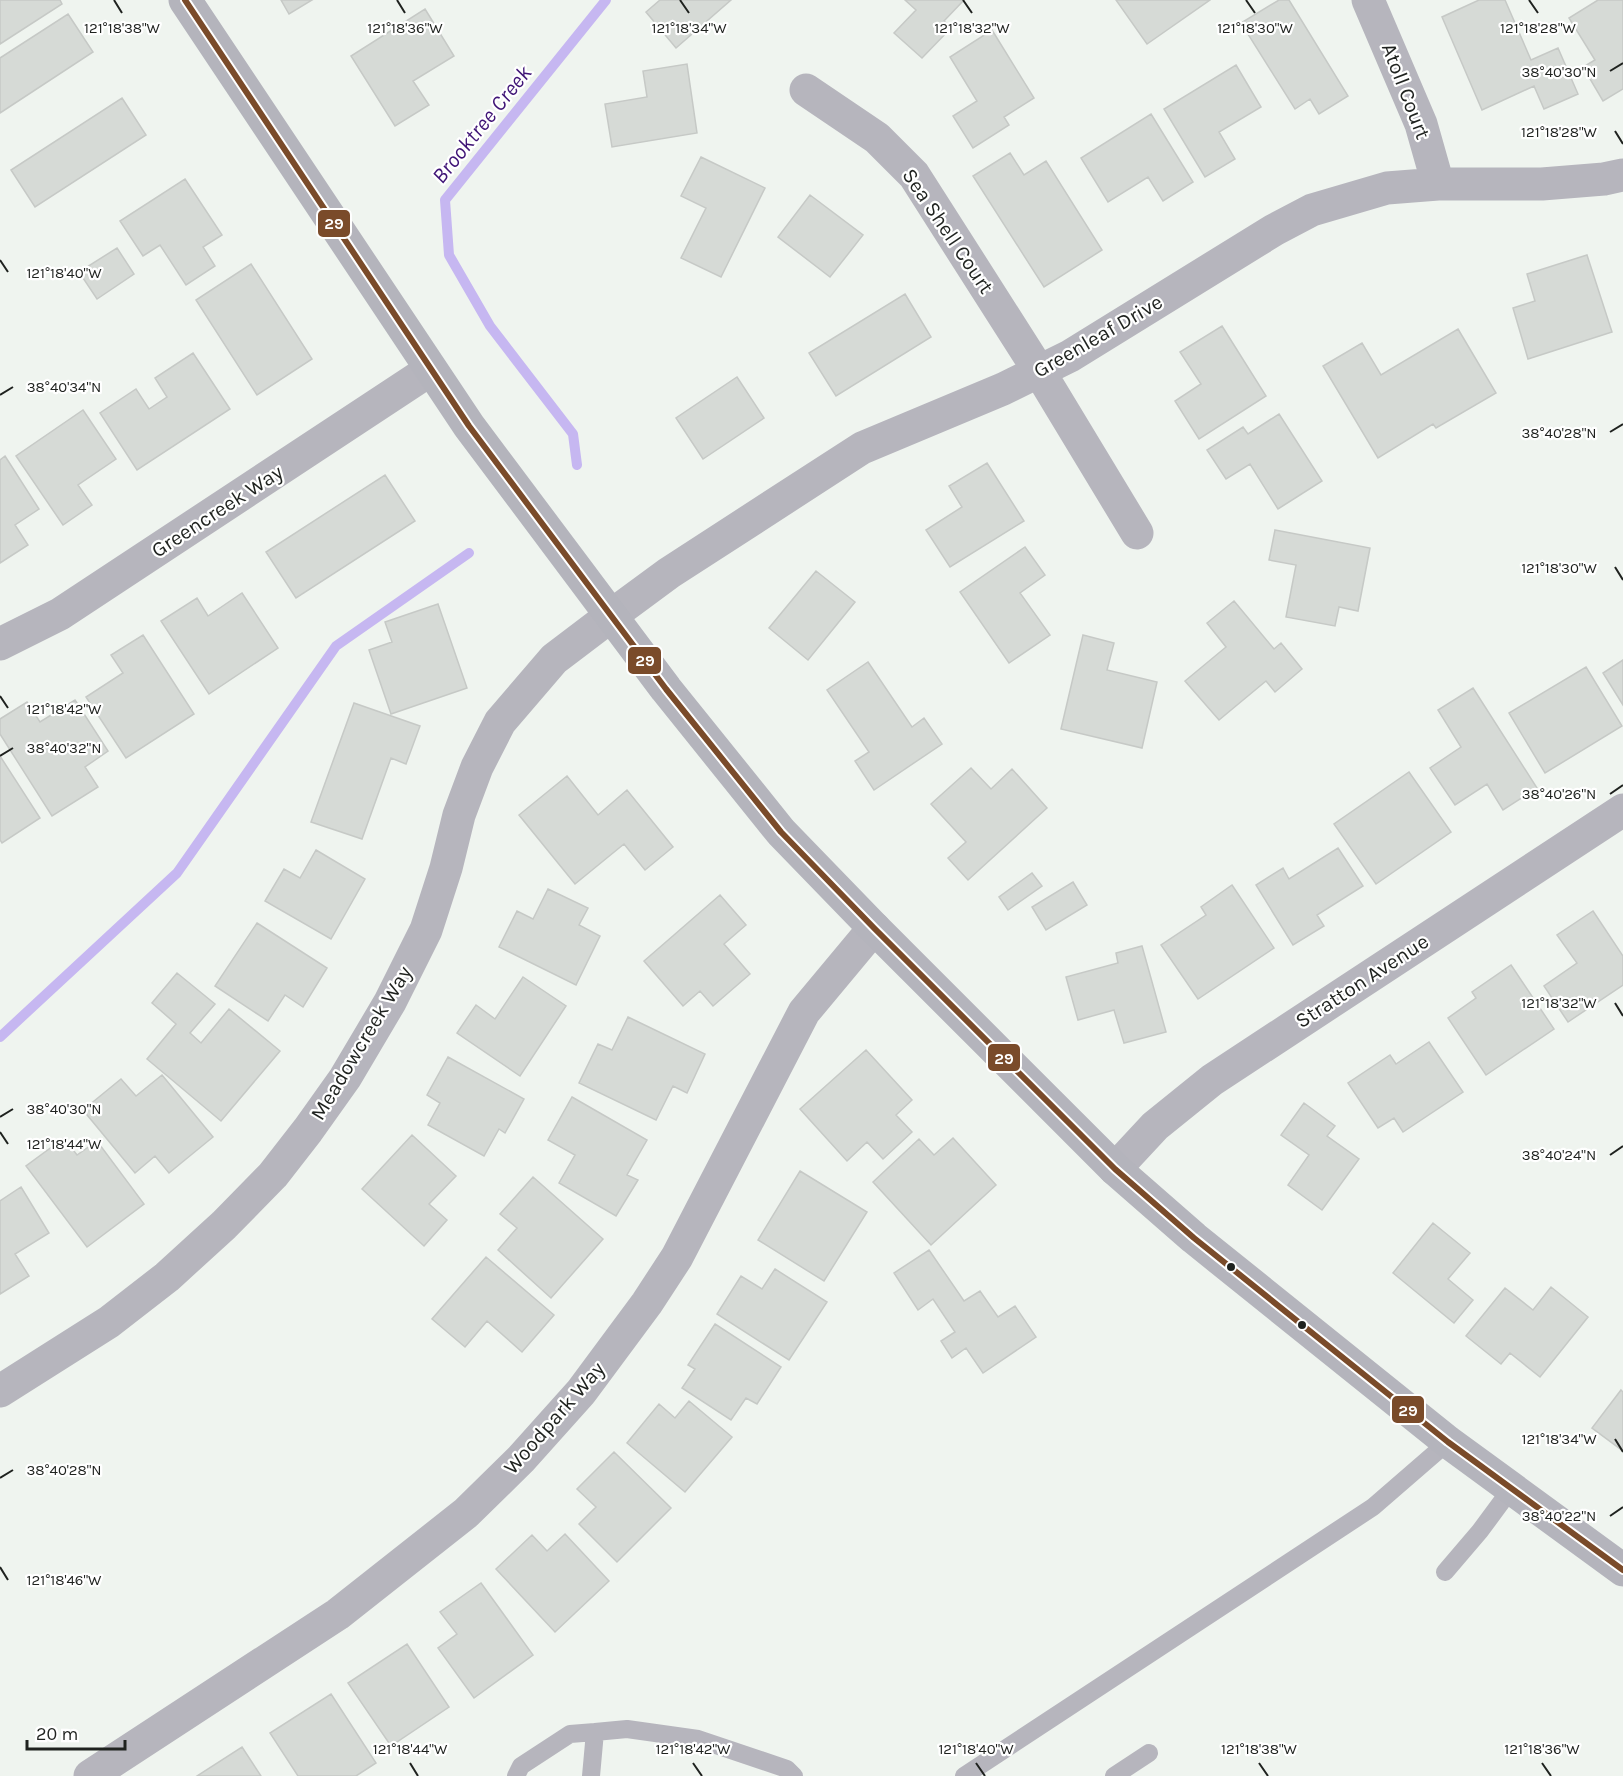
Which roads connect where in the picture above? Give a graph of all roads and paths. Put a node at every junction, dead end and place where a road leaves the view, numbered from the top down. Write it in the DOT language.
graph roads {
  1 [pos="185,0"];
  2 [pos="1368,0"];
  3 [pos="806,90"];
  4 [pos="1623,175"];
  5 [pos="1438,184"];
  6 [pos="430,370"];
  7 [pos="1040,371"];
  8 [pos="1137,533"];
  9 [pos="612,615"];
  10 [pos="0,645"];
  11 [pos="1623,810"];
  12 [pos="874,928"];
  13 [pos="1114,1169"];
  14 [pos="0,1391"];
  15 [pos="1448,1442"];
  16 [pos="1511,1489"];
  17 [pos="1623,1570"];
  18 [pos="1445,1572"];
  19 [pos="595,1732"];
  20 [pos="1149,1753"];
  21 [pos="90,1776"];
  22 [pos="516,1776"];
  23 [pos="591,1776"];
  24 [pos="794,1776"];
  25 [pos="964,1776"];
  26 [pos="1114,1776"];
  1 -- 6 [label="main road"];
  2 -- 5 [label="street, Atoll Court"];
  3 -- 7 [label="street, Sea Shell Court"];
  4 -- 5 [label="street, Greenleaf Drive"];
  5 -- 7 [label="street, Greenleaf Drive"];
  6 -- 9 [label="main road"];
  6 -- 10 [label="street, Greencreek Way"];
  7 -- 8 [label="street, Sea Shell Court"];
  7 -- 9 [label="street, Greenleaf Drive"];
  9 -- 12 [label="main road"];
  9 -- 14 [label="street, Meadowcreek Way"];
  11 -- 13 [label="street, Stratton Avenue"];
  12 -- 13 [label="main road"];
  12 -- 21 [label="street, Woodpark Way"];
  13 -- 15 [label="main road"];
  15 -- 16 [label="main road"];
  15 -- 25 [label="lane"];
  16 -- 17 [label="main road"];
  16 -- 18 [label="lane"];
  19 -- 22 [label="lane"];
  19 -- 23 [label="lane"];
  19 -- 24 [label="lane"];
  20 -- 26 [label="lane"];
}
